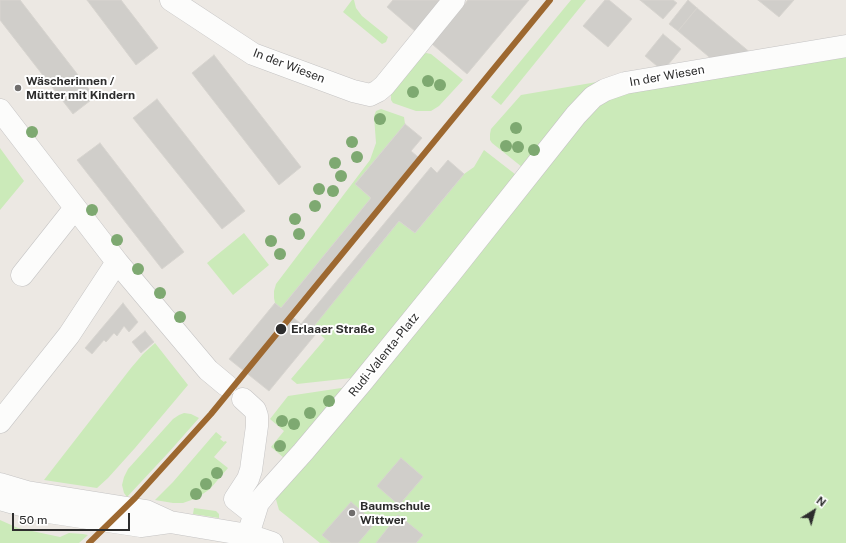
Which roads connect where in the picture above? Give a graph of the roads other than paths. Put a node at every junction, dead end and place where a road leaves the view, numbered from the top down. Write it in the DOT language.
graph roads {
  1 [pos="171,0"];
  2 [pos="454,0"];
  3 [pos="846,46"];
  4 [pos="0,110"];
  5 [pos="526,178"];
  6 [pos="75,208"];
  7 [pos="117,262"];
  8 [pos="22,275"];
  9 [pos="226,385"];
  10 [pos="243,399"];
  11 [pos="0,422"];
  12 [pos="0,484"];
  13 [pos="0,499"];
  14 [pos="235,499"];
  15 [pos="254,514"];
  16 [pos="170,522"];
  17 [pos="222,531"];
  18 [pos="252,539"];
  19 [pos="272,543"];
  1 -- 2 [label="street, In der Wiesen"];
  3 -- 5 [label="street, In der Wiesen"];
  4 -- 6 [label="street"];
  5 -- 15 [label="street, Rudi-Valenta-Platz"];
  6 -- 7 [label="street"];
  6 -- 8 [label="street"];
  7 -- 9 [label="street"];
  7 -- 11 [label="street"];
  10 -- 14 [label="street"];
  12 -- 16 [label="street"];
  13 -- 16 [label="street"];
  14 -- 15 [label="street"];
  14 -- 17 [label="street"];
  15 -- 18 [label="street, Rudi-Valenta-Platz"];
  16 -- 17 [label="street"];
  17 -- 18 [label="street"];
  18 -- 19 [label="street"];
}
